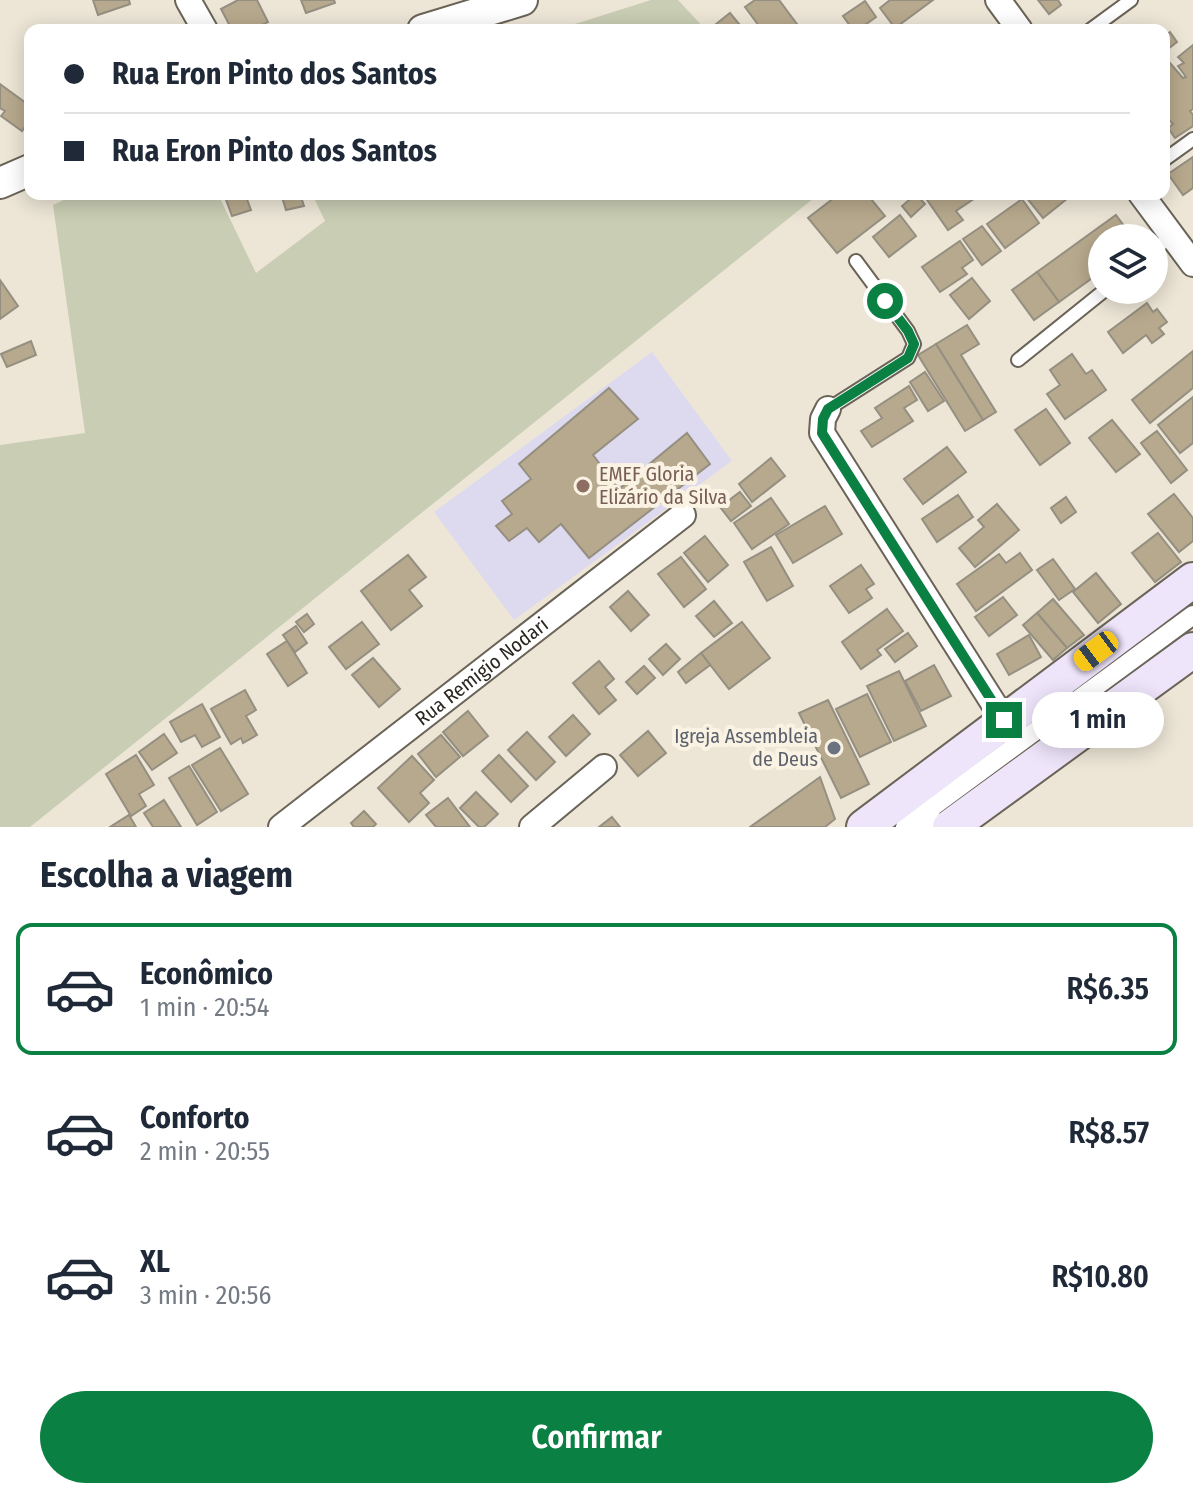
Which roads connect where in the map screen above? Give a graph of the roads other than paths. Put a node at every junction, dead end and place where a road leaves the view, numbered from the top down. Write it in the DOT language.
graph roads {
  1 [pos="188,0"];
  2 [pos="522,0"];
  3 [pos="998,0"];
  4 [pos="1131,0"];
  5 [pos="202,24"];
  6 [pos="443,24"];
  7 [pos="1016,24"];
  8 [pos="1098,24"];
  9 [pos="1193,139"];
  10 [pos="1170,156"];
  11 [pos="24,173"];
  12 [pos="0,183"];
  13 [pos="1144,200"];
  14 [pos="1154,224"];
  15 [pos="1168,247"];
  16 [pos="856,261"];
  17 [pos="1193,264"];
  18 [pos="1088,304"];
  19 [pos="1018,360"];
  20 [pos="828,409"];
  21 [pos="683,515"];
  22 [pos="1193,580"];
  23 [pos="1193,615"];
  24 [pos="1193,650"];
  25 [pos="1004,720"];
  26 [pos="604,767"];
  27 [pos="921,812"];
  28 [pos="281,827"];
  29 [pos="532,827"];
  1 -- 5 [label="street"];
  2 -- 6 [label="street"];
  3 -- 7 [label="street"];
  4 -- 8 [label="lane"];
  9 -- 10 [label="lane"];
  11 -- 12 [label="street"];
  13 -- 14 [label="street"];
  15 -- 17 [label="street"];
  16 -- 20 [label="lane"];
  18 -- 19 [label="lane"];
  20 -- 25 [label="street"];
  21 -- 28 [label="street, Rua Remigio Nodari"];
  22 -- 25 [label="main road"];
  23 -- 27 [label="street"];
  24 -- 27 [label="main road"];
  25 -- 27 [label="main road"];
  26 -- 29 [label="street"];
}
